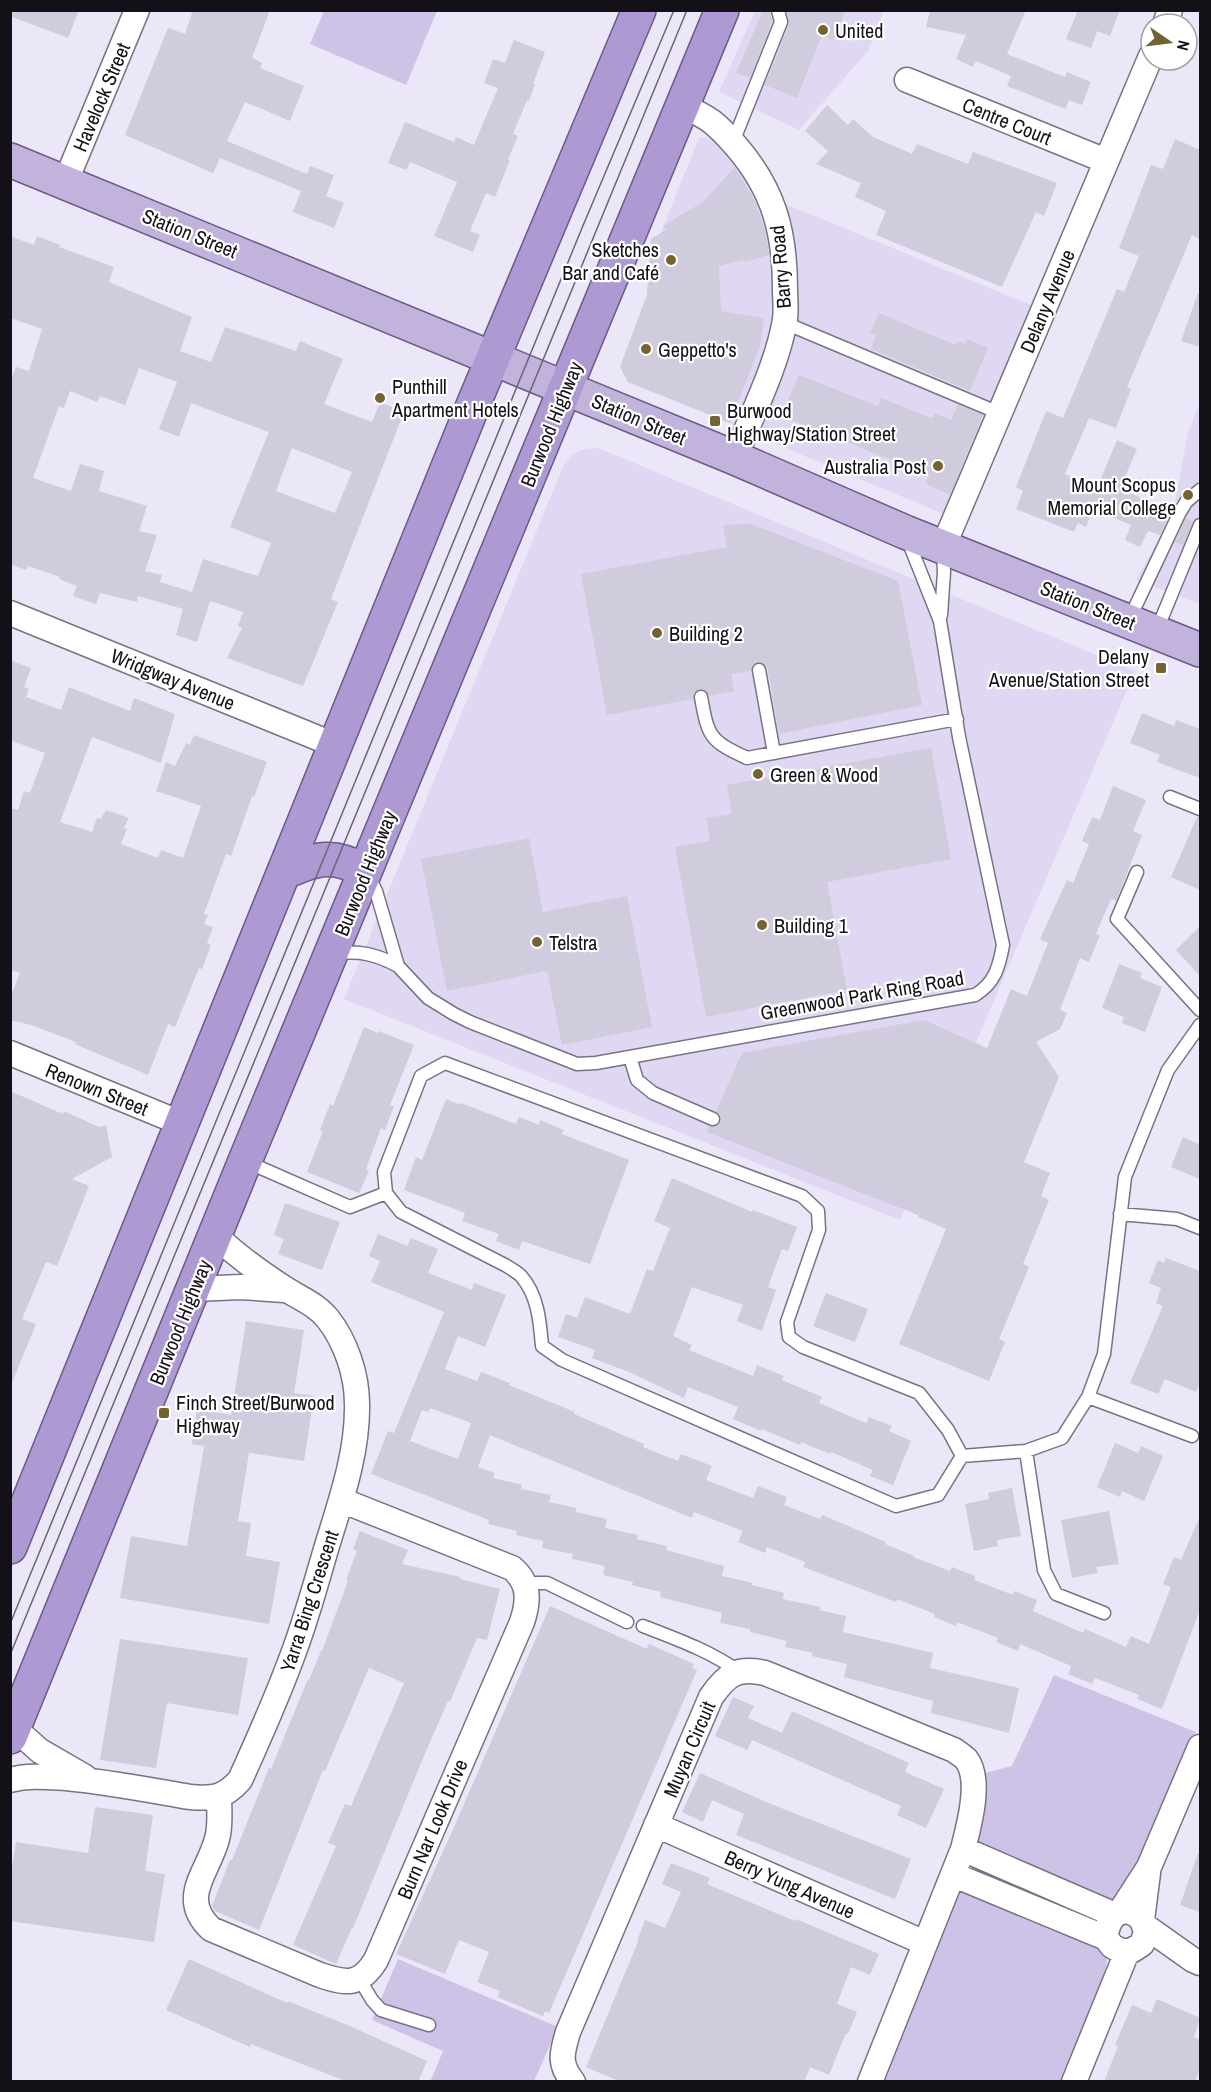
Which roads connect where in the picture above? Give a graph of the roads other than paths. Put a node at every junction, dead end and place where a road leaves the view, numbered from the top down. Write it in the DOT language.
graph roads {
  1 [pos="137,10"];
  2 [pos="639,10"];
  3 [pos="722,10"];
  4 [pos="778,10"];
  5 [pos="1144,72"];
  6 [pos="907,80"];
  7 [pos="682,106"];
  8 [pos="733,142"];
  9 [pos="10,160"];
  10 [pos="1106,161"];
  11 [pos="65,183"];
  12 [pos="785,323"];
  13 [pos="493,359"];
  14 [pos="566,388"];
  15 [pos="999,413"];
  16 [pos="735,458"];
  17 [pos="1200,490"];
  18 [pos="1200,525"];
  19 [pos="904,532"];
  20 [pos="943,547"];
  21 [pos="10,613"];
  22 [pos="940,621"];
  23 [pos="1142,627"];
  24 [pos="1200,650"];
  25 [pos="759,670"];
  26 [pos="701,698"];
  27 [pos="957,719"];
  28 [pos="335,746"];
  29 [pos="774,753"];
  30 [pos="1170,797"];
  31 [pos="1200,809"];
  32 [pos="364,871"];
  33 [pos="285,872"];
  34 [pos="1137,872"];
  35 [pos="332,955"];
  36 [pos="398,966"];
  37 [pos="1200,1010"];
  38 [pos="1200,1025"];
  39 [pos="10,1053"];
  40 [pos="630,1057"];
  41 [pos="713,1119"];
  42 [pos="183,1124"];
  43 [pos="245,1161"];
  44 [pos="386,1193"];
  45 [pos="1120,1214"];
  46 [pos="1200,1228"];
  47 [pos="216,1236"];
  48 [pos="193,1289"];
  49 [pos="287,1290"];
  50 [pos="1088,1397"];
  51 [pos="1192,1436"];
  52 [pos="1026,1451"];
  53 [pos="962,1456"];
  54 [pos="19,1500"];
  55 [pos="341,1500"];
  56 [pos="10,1547"];
  57 [pos="526,1585"];
  58 [pos="1104,1613"];
  59 [pos="627,1622"];
  60 [pos="643,1626"];
  61 [pos="738,1671"];
  62 [pos="12,1732"];
  63 [pos="1200,1748"];
  64 [pos="1195,1774"];
  65 [pos="10,1780"];
  66 [pos="93,1780"];
  67 [pos="219,1796"];
  68 [pos="656,1825"];
  69 [pos="963,1849"];
  70 [pos="954,1875"];
  71 [pos="1131,1918"];
  72 [pos="925,1943"];
  73 [pos="1118,1946"];
  74 [pos="1197,1962"];
  75 [pos="360,1980"];
  76 [pos="429,2025"];
  77 [pos="573,2082"];
  78 [pos="870,2082"];
  79 [pos="1074,2082"];
  1 -- 11 [label="street, Havelock Street"];
  2 -- 13 [label="highway"];
  3 -- 7 [label="highway, Burwood Highway"];
  4 -- 8 [label="lane"];
  5 -- 10 [label="street, Delany Avenue"];
  6 -- 10 [label="street, Centre Court"];
  7 -- 8 [label="street, Barry Road"];
  7 -- 14 [label="highway, Burwood Highway"];
  8 -- 12 [label="street, Barry Road"];
  9 -- 11 [label="main road, Station Street"];
  10 -- 15 [label="street, Delany Avenue"];
  11 -- 13 [label="main road, Station Street"];
  12 -- 15 [label="lane"];
  12 -- 16 [label="street, Barry Road"];
  13 -- 14 [label="main road, Station Street"];
  13 -- 28 [label="highway"];
  14 -- 16 [label="main road, Station Street"];
  14 -- 32 [label="highway, Burwood Highway"];
  15 -- 20 [label="street, Delany Avenue"];
  16 -- 19 [label="main road, Station Street"];
  17 -- 23 [label="lane"];
  18 -- 23 [label="lane"];
  19 -- 20 [label="main road, Station Street"];
  19 -- 22 [label="lane"];
  20 -- 22 [label="lane"];
  20 -- 23 [label="main road, Station Street"];
  21 -- 28 [label="street, Wridgway Avenue"];
  22 -- 27 [label="lane, Greenwood Park Ring Road"];
  23 -- 24 [label="main road, Station Street"];
  25 -- 29 [label="lane"];
  26 -- 29 [label="lane"];
  27 -- 29 [label="lane"];
  27 -- 40 [label="lane, Greenwood Park Ring Road"];
  28 -- 33 [label="highway"];
  30 -- 31 [label="lane"];
  32 -- 33 [label="highway"];
  32 -- 35 [label="highway, Burwood Highway"];
  32 -- 36 [label="lane"];
  33 -- 42 [label="highway"];
  34 -- 37 [label="lane"];
  35 -- 36 [label="lane"];
  35 -- 43 [label="highway, Burwood Highway"];
  36 -- 40 [label="lane, Greenwood Park Ring Road"];
  38 -- 45 [label="lane"];
  39 -- 42 [label="street, Renown Street"];
  40 -- 41 [label="lane"];
  42 -- 54 [label="highway"];
  43 -- 44 [label="lane"];
  43 -- 47 [label="highway, Burwood Highway"];
  44 -- 53 [label="lane"];
  44 -- 53 [label="lane"];
  45 -- 46 [label="lane"];
  45 -- 50 [label="lane"];
  47 -- 48 [label="highway, Burwood Highway"];
  47 -- 49 [label="street, Yarra Bing Crescent"];
  48 -- 49 [label="street, Yarra Bing Crescent"];
  48 -- 62 [label="highway, Burwood Highway"];
  49 -- 55 [label="street, Yarra Bing Crescent"];
  50 -- 51 [label="lane"];
  50 -- 52 [label="lane"];
  52 -- 53 [label="lane"];
  52 -- 58 [label="lane"];
  54 -- 56 [label="highway"];
  55 -- 57 [label="street"];
  55 -- 67 [label="street, Yarra Bing Crescent"];
  57 -- 59 [label="lane"];
  57 -- 75 [label="street, Burn Nar Look Drive"];
  60 -- 61 [label="lane"];
  61 -- 68 [label="street, Muyan Circuit"];
  61 -- 69 [label="street"];
  62 -- 66 [label="street"];
  63 -- 64 [label="street"];
  64 -- 71 [label="street"];
  65 -- 66 [label="street"];
  66 -- 67 [label="street"];
  67 -- 75 [label="street"];
  68 -- 72 [label="street, Berry Yung Avenue"];
  68 -- 77 [label="street, Muyan Circuit"];
  69 -- 70 [label="street"];
  69 -- 71 [label="street"];
  70 -- 72 [label="street"];
  70 -- 73 [label="street"];
  71 -- 73 [label="street"];
  71 -- 73 [label="street"];
  71 -- 74 [label="street"];
  72 -- 78 [label="street"];
  73 -- 74 [label="street"];
  73 -- 79 [label="street"];
  75 -- 76 [label="lane"];
}
